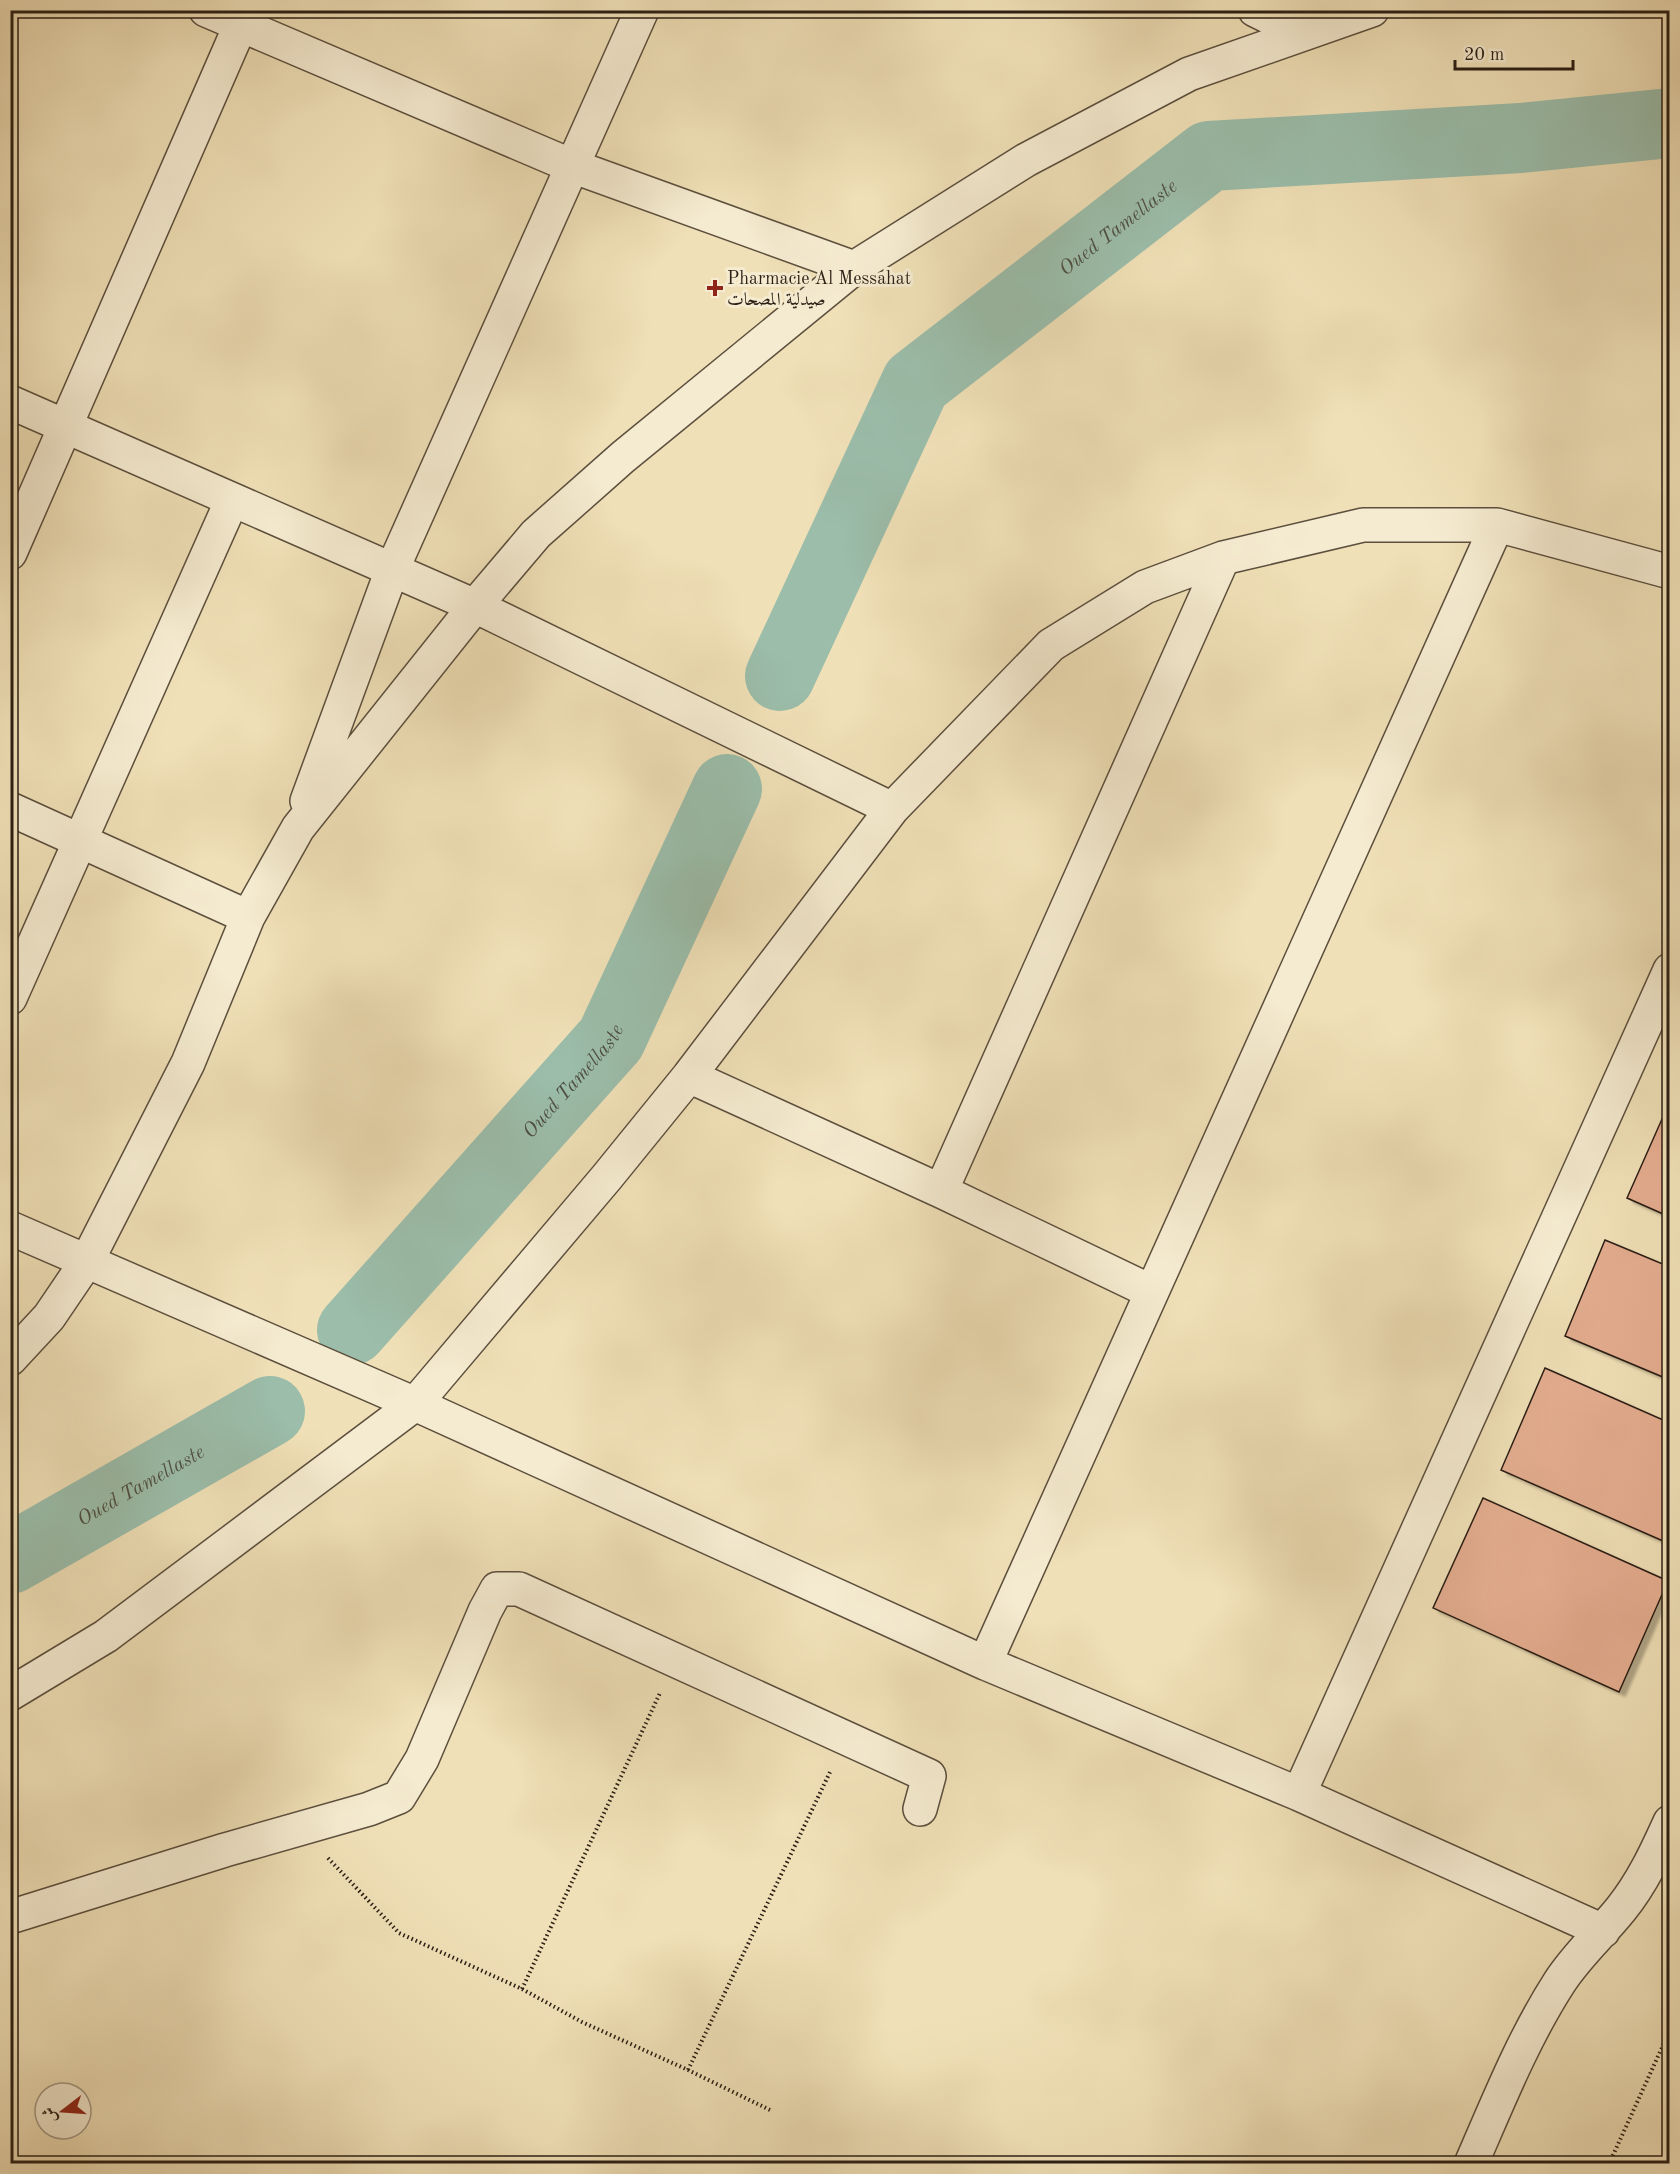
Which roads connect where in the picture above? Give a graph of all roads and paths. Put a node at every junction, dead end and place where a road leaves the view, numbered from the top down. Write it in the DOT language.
graph roads {
  1 [pos="206,10"];
  2 [pos="642,10"];
  3 [pos="1255,10"];
  4 [pos="1371,10"];
  5 [pos="244,19"];
  6 [pos="1302,33"];
  7 [pos="572,166"];
  8 [pos="854,268"];
  9 [pos="10,402"];
  10 [pos="65,426"];
  11 [pos="232,500"];
  12 [pos="1497,525"];
  13 [pos="10,553"];
  14 [pos="1223,558"];
  15 [pos="392,570"];
  16 [pos="1670,572"];
  17 [pos="474,606"];
  18 [pos="10,809"];
  19 [pos="892,809"];
  20 [pos="298,828"];
  21 [pos="80,842"];
  22 [pos="248,916"];
  23 [pos="1670,970"];
  24 [pos="10,998"];
  25 [pos="689,1076"];
  26 [pos="941,1191"];
  27 [pos="10,1228"];
  28 [pos="87,1261"];
  29 [pos="1152,1292"];
  30 [pos="10,1359"];
  31 [pos="415,1404"];
  32 [pos="675,1660"];
  33 [pos="985,1663"];
  34 [pos="10,1694"];
  35 [pos="846,1738"];
  36 [pos="1299,1794"];
  37 [pos="920,1809"];
  38 [pos="1670,1822"];
  39 [pos="301,1829"];
  40 [pos="10,1917"];
  41 [pos="1603,1930"];
  42 [pos="522,1989"];
  43 [pos="1670,2030"];
  44 [pos="688,2070"];
  45 [pos="770,2110"];
  46 [pos="1471,2163"];
  47 [pos="1609,2163"];
  1 -- 5 [label="street"];
  2 -- 7 [label="street"];
  3 -- 6 [label="street"];
  4 -- 6 [label="street"];
  5 -- 7 [label="street"];
  5 -- 10 [label="street"];
  6 -- 8 [label="street"];
  7 -- 8 [label="street"];
  7 -- 15 [label="street"];
  8 -- 17 [label="street"];
  9 -- 10 [label="street"];
  10 -- 11 [label="street"];
  10 -- 13 [label="street"];
  11 -- 15 [label="street"];
  11 -- 21 [label="street"];
  12 -- 14 [label="street"];
  12 -- 16 [label="street"];
  12 -- 29 [label="street"];
  14 -- 19 [label="street"];
  14 -- 26 [label="street"];
  15 -- 17 [label="street"];
  15 -- 20 [label="street"];
  17 -- 19 [label="street"];
  17 -- 20 [label="street"];
  18 -- 21 [label="street"];
  19 -- 25 [label="street"];
  20 -- 22 [label="street"];
  21 -- 22 [label="street"];
  21 -- 24 [label="street"];
  22 -- 28 [label="street"];
  23 -- 36 [label="street"];
  25 -- 26 [label="street"];
  25 -- 31 [label="street"];
  26 -- 29 [label="street"];
  27 -- 28 [label="street"];
  28 -- 30 [label="street"];
  28 -- 31 [label="street"];
  29 -- 33 [label="street"];
  31 -- 33 [label="street"];
  31 -- 34 [label="street"];
  32 -- 35 [label="street"];
  32 -- 39 [label="street"];
  32 -- 42 [label="path"];
  33 -- 36 [label="street"];
  35 -- 37 [label="street"];
  35 -- 44 [label="path"];
  36 -- 41 [label="street"];
  38 -- 41 [label="street"];
  39 -- 40 [label="street"];
  39 -- 42 [label="path"];
  41 -- 46 [label="street"];
  42 -- 44 [label="path"];
  43 -- 47 [label="path"];
  44 -- 45 [label="path"];
}
